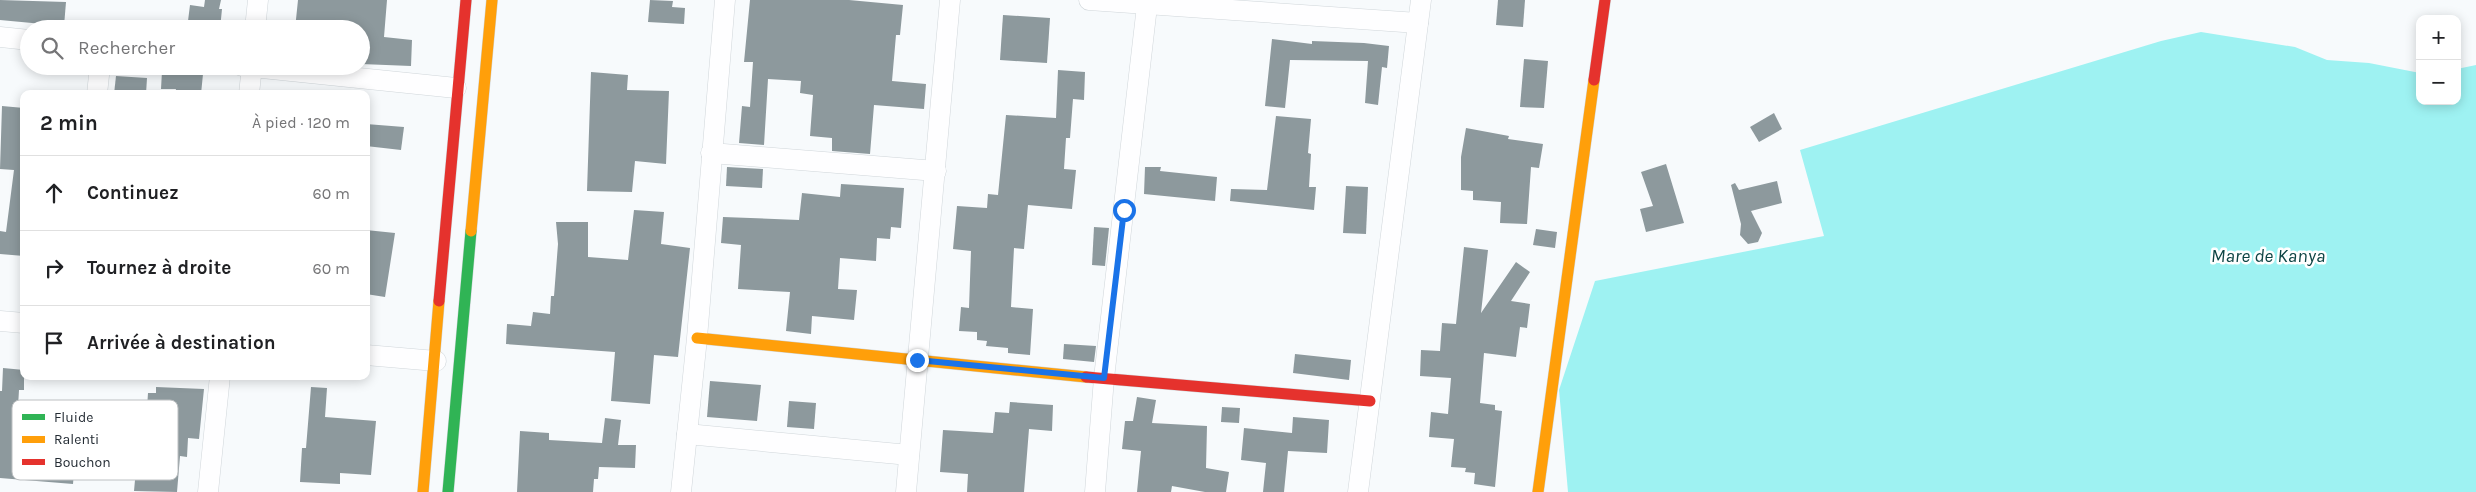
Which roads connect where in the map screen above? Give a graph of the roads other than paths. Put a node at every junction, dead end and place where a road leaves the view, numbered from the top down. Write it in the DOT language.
graph roads {
  1 [pos="258,0"];
  2 [pos="466,0"];
  3 [pos="492,0"];
  4 [pos="725,0"];
  5 [pos="950,0"];
  6 [pos="1089,0"];
  7 [pos="1421,0"];
  8 [pos="1605,0"];
  9 [pos="1147,6"];
  10 [pos="256,20"];
  11 [pos="1418,23"];
  12 [pos="0,37"];
  13 [pos="20,39"];
  14 [pos="99,75"];
  15 [pos="249,75"];
  16 [pos="327,75"];
  17 [pos="456,88"];
  18 [pos="97,90"];
  19 [pos="250,90"];
  20 [pos="711,153"];
  21 [pos="936,171"];
  22 [pos="0,322"];
  23 [pos="20,323"];
  24 [pos="697,338"];
  25 [pos="370,355"];
  26 [pos="917,360"];
  27 [pos="436,361"];
  28 [pos="1104,378"];
  29 [pos="220,380"];
  30 [pos="1370,401"];
  31 [pos="687,434"];
  32 [pos="909,455"];
  33 [pos="208,492"];
  34 [pos="423,492"];
  35 [pos="448,492"];
  36 [pos="681,492"];
  37 [pos="906,492"];
  38 [pos="1095,492"];
  39 [pos="1358,492"];
  40 [pos="1538,492"];
  1 -- 10 [label="street"];
  2 -- 17 [label="street"];
  3 -- 35 [label="street"];
  4 -- 20 [label="street"];
  5 -- 21 [label="street"];
  6 -- 9 [label="street"];
  7 -- 11 [label="street"];
  8 -- 40 [label="street"];
  9 -- 11 [label="street"];
  9 -- 28 [label="street"];
  11 -- 30 [label="street"];
  12 -- 13 [label="street"];
  14 -- 18 [label="street"];
  15 -- 19 [label="street"];
  16 -- 17 [label="street"];
  17 -- 27 [label="street"];
  20 -- 21 [label="street"];
  20 -- 24 [label="street"];
  21 -- 26 [label="street"];
  22 -- 23 [label="street"];
  24 -- 26 [label="street"];
  24 -- 31 [label="street"];
  25 -- 27 [label="street"];
  26 -- 28 [label="street"];
  26 -- 32 [label="street"];
  27 -- 34 [label="street"];
  28 -- 30 [label="street"];
  28 -- 38 [label="street"];
  29 -- 33 [label="street"];
  30 -- 39 [label="street"];
  31 -- 32 [label="street"];
  31 -- 36 [label="street"];
  32 -- 37 [label="street"];
}
